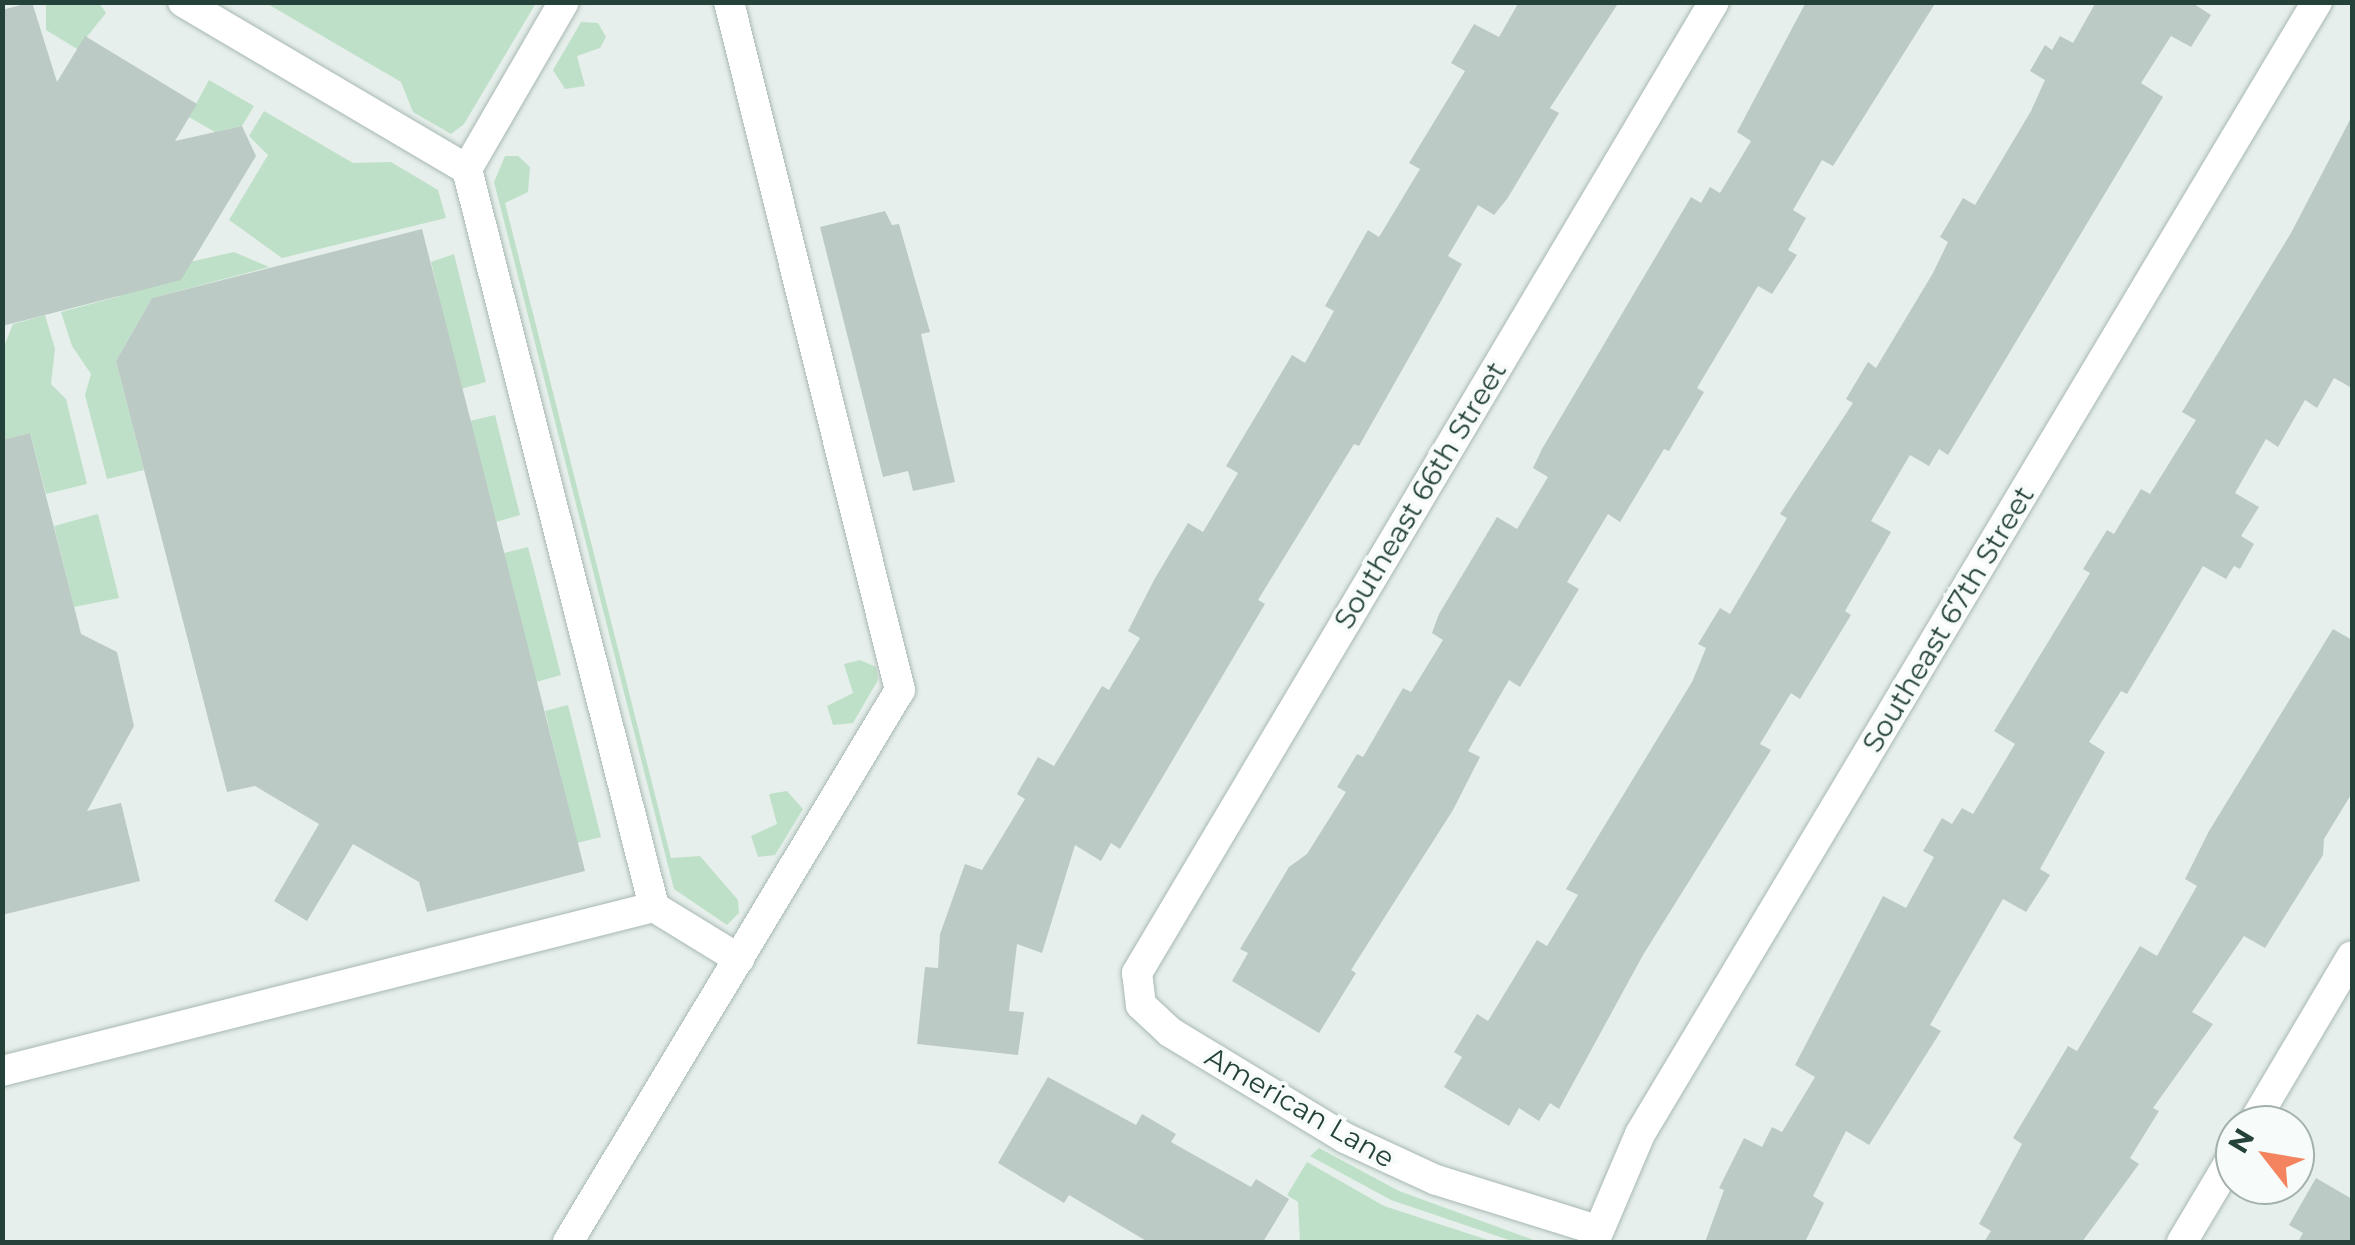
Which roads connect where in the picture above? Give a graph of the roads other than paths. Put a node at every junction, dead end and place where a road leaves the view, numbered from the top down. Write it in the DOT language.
graph roads {
  1 [pos="184,2"];
  2 [pos="564,2"];
  3 [pos="729,2"];
  4 [pos="1714,2"];
  5 [pos="2317,2"];
  6 [pos="467,168"];
  7 [pos="654,907"];
  8 [pos="2352,956"];
  9 [pos="738,959"];
  10 [pos="1136,991"];
  11 [pos="2,1071"];
  12 [pos="2264,1105"];
  13 [pos="2215,1187"];
  14 [pos="1596,1236"];
  15 [pos="568,1242"];
  16 [pos="2182,1242"];
  1 -- 6 [label="street"];
  2 -- 6 [label="street"];
  3 -- 9 [label="street"];
  4 -- 10 [label="street, Southeast 66th Street"];
  5 -- 14 [label="street, Southeast 67th Street"];
  6 -- 7 [label="street"];
  7 -- 9 [label="street"];
  7 -- 11 [label="street"];
  8 -- 12 [label="street"];
  9 -- 15 [label="street"];
  10 -- 14 [label="street, American Lane"];
  13 -- 16 [label="street"];
}
